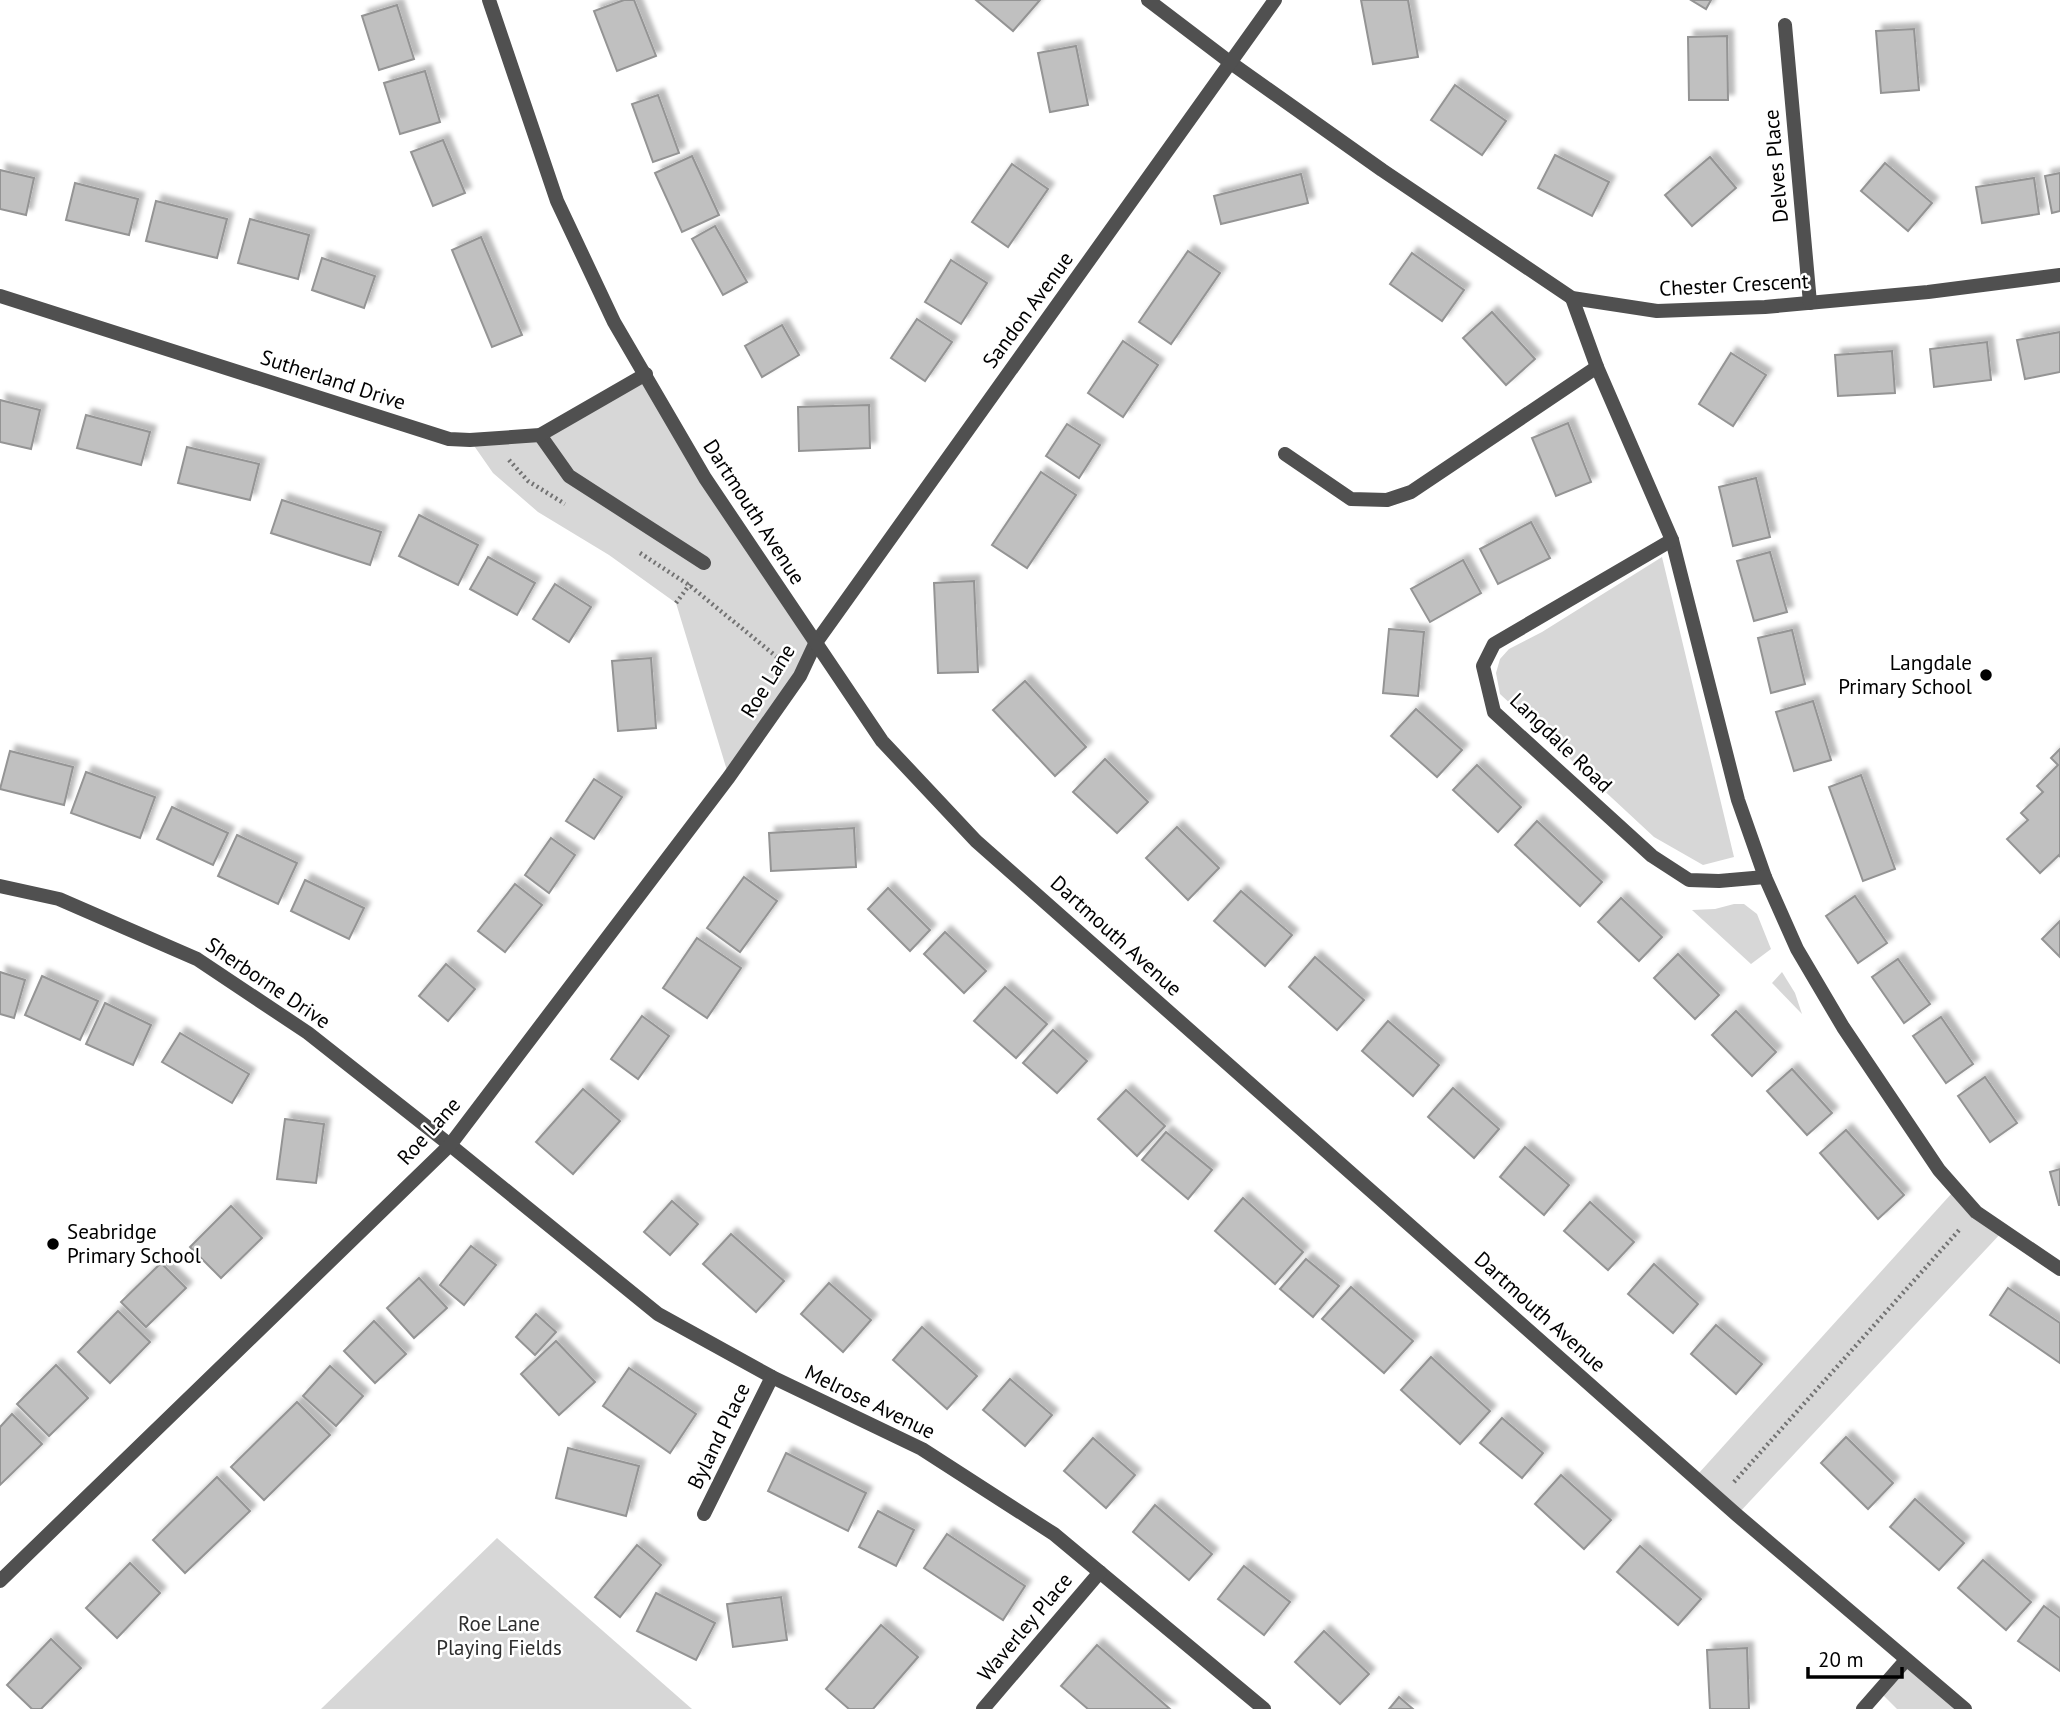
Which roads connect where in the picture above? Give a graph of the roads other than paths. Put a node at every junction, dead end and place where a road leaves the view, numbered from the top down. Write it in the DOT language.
graph roads {
  1 [pos="489,0"];
  2 [pos="1148,0"];
  3 [pos="1275,0"];
  4 [pos="1785,25"];
  5 [pos="1231,63"];
  6 [pos="2060,275"];
  7 [pos="0,296"];
  8 [pos="1572,298"];
  9 [pos="1810,303"];
  10 [pos="1597,367"];
  11 [pos="646,374"];
  12 [pos="540,435"];
  13 [pos="1285,454"];
  14 [pos="1672,540"];
  15 [pos="704,563"];
  16 [pos="815,644"];
  17 [pos="1765,877"];
  18 [pos="0,886"];
  19 [pos="450,1145"];
  20 [pos="2060,1269"];
  21 [pos="772,1377"];
  22 [pos="704,1514"];
  23 [pos="1100,1572"];
  24 [pos="0,1581"];
  25 [pos="1906,1660"];
  26 [pos="983,1709"];
  27 [pos="1264,1709"];
  28 [pos="1863,1709"];
  29 [pos="1965,1709"];
  1 -- 11 [label="street, Dartmouth Avenue"];
  2 -- 5 [label="street, Chester Crescent"];
  3 -- 5 [label="street, Sandon Avenue"];
  4 -- 9 [label="street, Delves Place"];
  5 -- 8 [label="street, Chester Crescent"];
  5 -- 16 [label="street, Sandon Avenue"];
  6 -- 9 [label="street, Chester Crescent"];
  7 -- 12 [label="street, Sutherland Drive"];
  8 -- 9 [label="street, Chester Crescent"];
  8 -- 10 [label="street"];
  10 -- 13 [label="street"];
  10 -- 14 [label="street"];
  11 -- 12 [label="street, Sutherland Drive"];
  11 -- 16 [label="street, Dartmouth Avenue"];
  12 -- 15 [label="street"];
  14 -- 17 [label="street"];
  14 -- 17 [label="street, Langdale Road"];
  16 -- 19 [label="street, Roe Lane"];
  16 -- 25 [label="street, Dartmouth Avenue"];
  17 -- 20 [label="street"];
  18 -- 19 [label="street, Sherborne Drive"];
  19 -- 21 [label="street, Melrose Avenue"];
  19 -- 24 [label="street, Roe Lane"];
  21 -- 22 [label="street, Byland Place"];
  21 -- 23 [label="street, Melrose Avenue"];
  23 -- 26 [label="street, Waverley Place"];
  23 -- 27 [label="street, Melrose Avenue"];
  25 -- 28 [label="street"];
  25 -- 29 [label="street, Dartmouth Avenue"];
}
